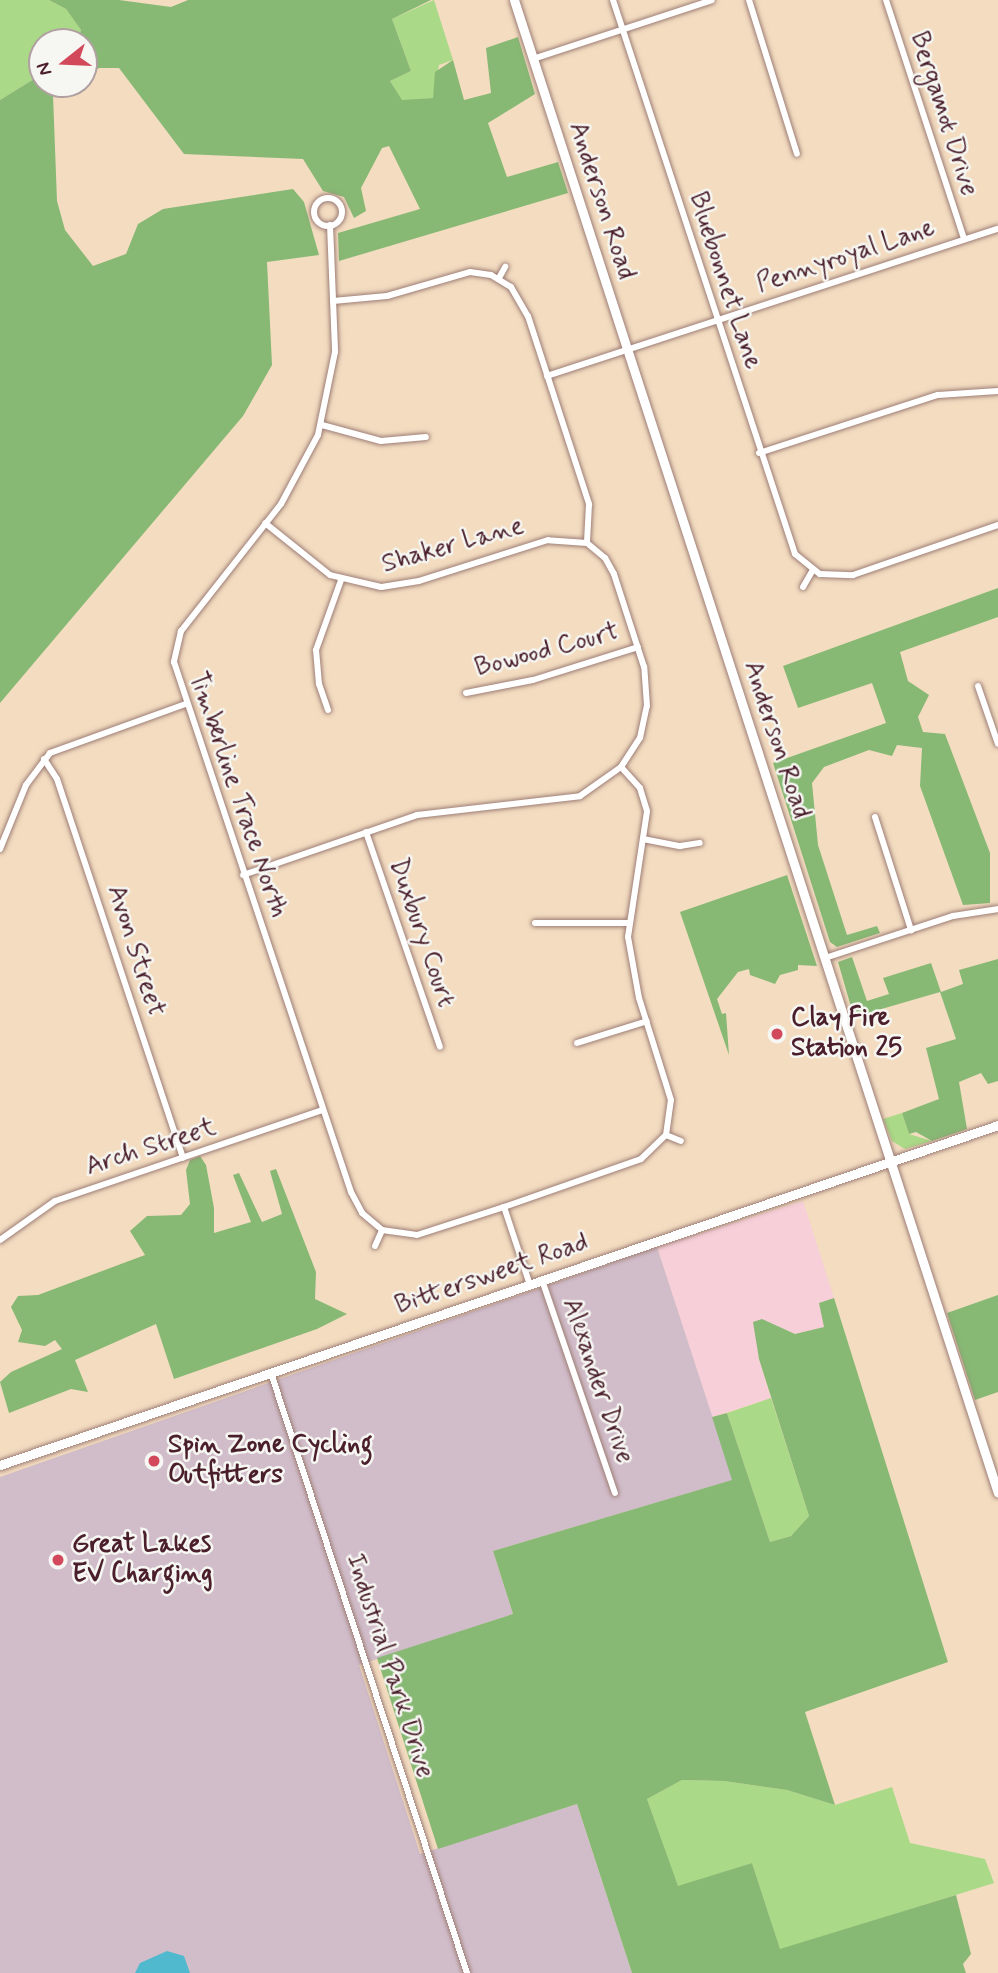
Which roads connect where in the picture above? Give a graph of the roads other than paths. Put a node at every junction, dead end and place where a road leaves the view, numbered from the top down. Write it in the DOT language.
graph roads {
  1 [pos="514,0"];
  2 [pos="613,0"];
  3 [pos="712,0"];
  4 [pos="749,0"];
  5 [pos="886,0"];
  6 [pos="622,30"];
  7 [pos="533,59"];
  8 [pos="797,154"];
  9 [pos="330,225"];
  10 [pos="998,229"];
  11 [pos="964,239"];
  12 [pos="505,267"];
  13 [pos="499,278"];
  14 [pos="333,301"];
  15 [pos="716,320"];
  16 [pos="626,349"];
  17 [pos="547,376"];
  18 [pos="998,391"];
  19 [pos="322,425"];
  20 [pos="426,437"];
  21 [pos="759,453"];
  22 [pos="265,523"];
  23 [pos="998,525"];
  24 [pos="587,544"];
  25 [pos="811,569"];
  26 [pos="341,580"];
  27 [pos="803,587"];
  28 [pos="638,647"];
  29 [pos="978,686"];
  30 [pos="466,693"];
  31 [pos="185,704"];
  32 [pos="328,710"];
  33 [pos="998,744"];
  34 [pos="44,759"];
  35 [pos="621,767"];
  36 [pos="875,817"];
  37 [pos="366,832"];
  38 [pos="643,839"];
  39 [pos="700,843"];
  40 [pos="0,849"];
  41 [pos="243,875"];
  42 [pos="998,909"];
  43 [pos="535,923"];
  44 [pos="629,923"];
  45 [pos="911,930"];
  46 [pos="825,958"];
  47 [pos="647,1021"];
  48 [pos="577,1043"];
  49 [pos="440,1047"];
  50 [pos="323,1110"];
  51 [pos="998,1125"];
  52 [pos="666,1135"];
  53 [pos="681,1141"];
  54 [pos="183,1158"];
  55 [pos="891,1162"];
  56 [pos="505,1207"];
  57 [pos="382,1230"];
  58 [pos="0,1240"];
  59 [pos="375,1246"];
  60 [pos="542,1280"];
  61 [pos="530,1285"];
  62 [pos="271,1373"];
  63 [pos="0,1465"];
  64 [pos="615,1493"];
  65 [pos="998,1493"];
  66 [pos="467,1973"];
  1 -- 7 [label="street, Anderson Road"];
  2 -- 6 [label="street, Bluebonnet Lane"];
  3 -- 6 [label="street"];
  4 -- 8 [label="street"];
  5 -- 11 [label="street, Bergamot Drive"];
  6 -- 7 [label="street"];
  6 -- 15 [label="street, Bluebonnet Lane"];
  7 -- 16 [label="street, Anderson Road"];
  9 -- 9 [label="street, Timberline Trace North"];
  9 -- 14 [label="street, Timberline Trace North"];
  10 -- 11 [label="street, Pennyroyal Lane"];
  11 -- 15 [label="street, Pennyroyal Lane"];
  12 -- 13 [label="street"];
  13 -- 14 [label="street"];
  13 -- 17 [label="street"];
  14 -- 19 [label="street, Timberline Trace North"];
  15 -- 16 [label="street, Pennyroyal Lane"];
  15 -- 21 [label="street, Bluebonnet Lane"];
  16 -- 17 [label="street, Pennyroyal Lane"];
  16 -- 46 [label="street, Anderson Road"];
  17 -- 24 [label="street"];
  18 -- 21 [label="street"];
  19 -- 20 [label="street"];
  19 -- 22 [label="street, Timberline Trace North"];
  21 -- 25 [label="street, Bluebonnet Lane"];
  22 -- 26 [label="street, Shaker Lane"];
  22 -- 31 [label="street, Timberline Trace North"];
  23 -- 25 [label="street"];
  24 -- 26 [label="street, Shaker Lane"];
  24 -- 28 [label="street"];
  25 -- 27 [label="street"];
  26 -- 32 [label="street"];
  28 -- 30 [label="street, Bowood Court"];
  28 -- 35 [label="street"];
  29 -- 33 [label="street"];
  31 -- 34 [label="street"];
  31 -- 41 [label="street, Timberline Trace North"];
  34 -- 40 [label="street"];
  34 -- 54 [label="street, Avon Street"];
  35 -- 37 [label="street"];
  35 -- 38 [label="street"];
  36 -- 45 [label="street"];
  37 -- 41 [label="street"];
  37 -- 49 [label="street, Duxbury Court"];
  38 -- 39 [label="street"];
  38 -- 44 [label="street"];
  41 -- 50 [label="street, Timberline Trace North"];
  42 -- 45 [label="street"];
  43 -- 44 [label="street"];
  44 -- 47 [label="street"];
  45 -- 46 [label="street"];
  46 -- 55 [label="street, Anderson Road"];
  47 -- 48 [label="street"];
  47 -- 52 [label="street"];
  50 -- 54 [label="street, Arch Street"];
  50 -- 57 [label="street, Timberline Trace North"];
  51 -- 55 [label="street, Bittersweet Road"];
  52 -- 53 [label="street"];
  52 -- 56 [label="street"];
  54 -- 58 [label="street, Arch Street"];
  55 -- 60 [label="street, Bittersweet Road"];
  55 -- 65 [label="street, Anderson Road"];
  56 -- 57 [label="street"];
  56 -- 61 [label="street"];
  57 -- 59 [label="street"];
  60 -- 61 [label="street, Bittersweet Road"];
  60 -- 64 [label="street, Alexander Drive"];
  61 -- 62 [label="street, Bittersweet Road"];
  62 -- 63 [label="street, Bittersweet Road"];
  62 -- 66 [label="street, Industrial Park Drive"];
}
